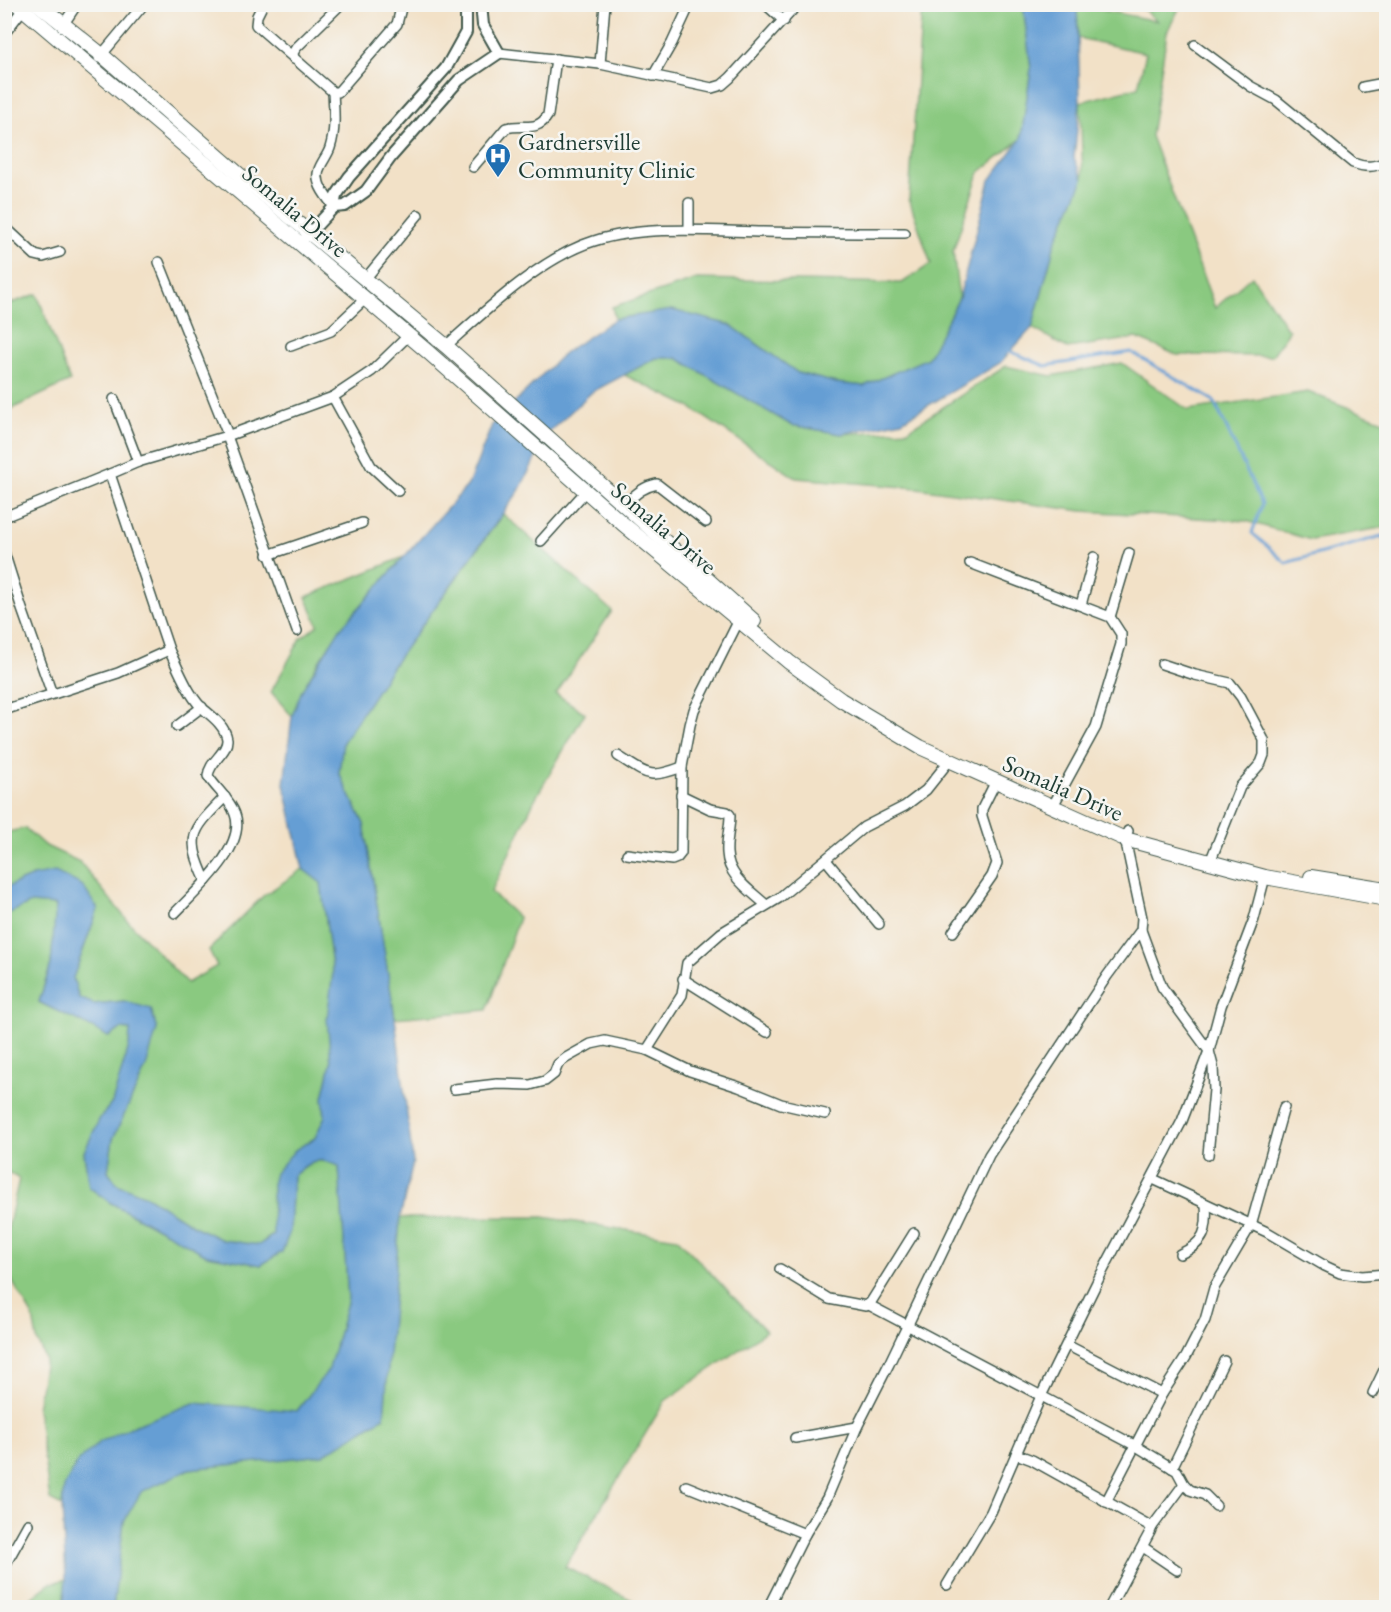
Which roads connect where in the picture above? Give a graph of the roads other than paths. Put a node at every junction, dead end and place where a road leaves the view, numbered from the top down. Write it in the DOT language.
graph roads {
  1 [pos="38,4"];
  2 [pos="77,4"];
  3 [pos="144,4"];
  4 [pos="263,4"];
  5 [pos="337,4"];
  6 [pos="402,4"];
  7 [pos="466,4"];
  8 [pos="481,4"];
  9 [pos="605,4"];
  10 [pos="690,4"];
  11 [pos="765,4"];
  12 [pos="798,4"];
  13 [pos="20,7"];
  14 [pos="784,21"];
  15 [pos="63,25"];
  16 [pos="483,25"];
  17 [pos="466,32"];
  18 [pos="4,34"];
  19 [pos="1195,45"];
  20 [pos="499,53"];
  21 [pos="102,55"];
  22 [pos="294,59"];
  23 [pos="556,59"];
  24 [pos="600,64"];
  25 [pos="92,68"];
  26 [pos="446,68"];
  27 [pos="653,75"];
  28 [pos="459,80"];
  29 [pos="1386,80"];
  30 [pos="1363,87"];
  31 [pos="333,92"];
  32 [pos="377,145"];
  33 [pos="391,157"];
  34 [pos="1386,162"];
  35 [pos="473,167"];
  36 [pos="689,203"];
  37 [pos="334,207"];
  38 [pos="418,215"];
  39 [pos="4,226"];
  40 [pos="689,230"];
  41 [pos="310,232"];
  42 [pos="905,233"];
  43 [pos="299,244"];
  44 [pos="60,252"];
  45 [pos="159,262"];
  46 [pos="366,278"];
  47 [pos="365,299"];
  48 [pos="408,336"];
  49 [pos="291,346"];
  50 [pos="446,346"];
  51 [pos="333,397"];
  52 [pos="114,399"];
  53 [pos="228,436"];
  54 [pos="138,462"];
  55 [pos="110,474"];
  56 [pos="398,490"];
  57 [pos="586,491"];
  58 [pos="624,505"];
  59 [pos="4,517"];
  60 [pos="706,522"];
  61 [pos="362,523"];
  62 [pos="541,541"];
  63 [pos="4,552"];
  64 [pos="1129,553"];
  65 [pos="268,555"];
  66 [pos="1094,557"];
  67 [pos="970,563"];
  68 [pos="1081,605"];
  69 [pos="1110,617"];
  70 [pos="739,620"];
  71 [pos="297,631"];
  72 [pos="169,650"];
  73 [pos="1162,664"];
  74 [pos="52,694"];
  75 [pos="202,707"];
  76 [pos="4,710"];
  77 [pos="177,726"];
  78 [pos="618,756"];
  79 [pos="949,761"];
  80 [pos="682,767"];
  81 [pos="995,783"];
  82 [pos="681,795"];
  83 [pos="225,797"];
  84 [pos="1055,802"];
  85 [pos="1126,835"];
  86 [pos="627,854"];
  87 [pos="1212,857"];
  88 [pos="826,860"];
  89 [pos="1265,877"];
  90 [pos="206,881"];
  91 [pos="1386,889"];
  92 [pos="1386,899"];
  93 [pos="766,904"];
  94 [pos="175,913"];
  95 [pos="879,924"];
  96 [pos="1141,930"];
  97 [pos="954,932"];
  98 [pos="683,979"];
  99 [pos="767,1032"];
  100 [pos="647,1050"];
  101 [pos="1209,1051"];
  102 [pos="454,1089"];
  103 [pos="1284,1107"];
  104 [pos="825,1114"];
  105 [pos="1208,1155"];
  106 [pos="1153,1179"];
  107 [pos="1206,1204"];
  108 [pos="1251,1224"];
  109 [pos="914,1233"];
  110 [pos="1180,1254"];
  111 [pos="780,1269"];
  112 [pos="1386,1274"];
  113 [pos="869,1305"];
  114 [pos="907,1326"];
  115 [pos="1067,1345"];
  116 [pos="1224,1361"];
  117 [pos="1386,1366"];
  118 [pos="1373,1393"];
  119 [pos="1162,1394"];
  120 [pos="1041,1396"];
  121 [pos="856,1427"];
  122 [pos="795,1438"];
  123 [pos="1136,1446"];
  124 [pos="1016,1454"];
  125 [pos="1172,1468"];
  126 [pos="1184,1484"];
  127 [pos="686,1486"];
  128 [pos="1106,1502"];
  129 [pos="1216,1506"];
  130 [pos="27,1524"];
  131 [pos="1152,1527"];
  132 [pos="805,1534"];
  133 [pos="1143,1547"];
  134 [pos="6,1562"];
  135 [pos="1177,1570"];
  136 [pos="947,1585"];
  137 [pos="768,1608"];
  138 [pos="1109,1608"];
  1 -- 15 [label="main road, Somalia Drive"];
  2 -- 15 [label="street"];
  3 -- 21 [label="street"];
  4 -- 22 [label="street"];
  5 -- 22 [label="street"];
  6 -- 31 [label="street"];
  7 -- 17 [label="street"];
  8 -- 16 [label="street"];
  9 -- 24 [label="street"];
  10 -- 27 [label="street"];
  11 -- 14 [label="street"];
  12 -- 14 [label="street"];
  13 -- 18 [label="street"];
  13 -- 25 [label="main road, Somalia Drive"];
  14 -- 27 [label="street"];
  15 -- 21 [label="main road, Somalia Drive"];
  16 -- 17 [label="street"];
  16 -- 20 [label="street"];
  17 -- 26 [label="street"];
  19 -- 34 [label="street"];
  20 -- 23 [label="street"];
  20 -- 28 [label="street"];
  21 -- 25 [label="street"];
  21 -- 41 [label="main road, Somalia Drive"];
  22 -- 31 [label="street"];
  23 -- 24 [label="street"];
  23 -- 35 [label="street"];
  24 -- 27 [label="street"];
  25 -- 43 [label="main road, Somalia Drive"];
  26 -- 28 [label="street"];
  26 -- 32 [label="street"];
  28 -- 33 [label="street"];
  29 -- 30 [label="street"];
  31 -- 37 [label="street"];
  32 -- 33 [label="street"];
  32 -- 37 [label="street"];
  33 -- 37 [label="street"];
  36 -- 40 [label="street"];
  37 -- 41 [label="street"];
  38 -- 46 [label="street"];
  39 -- 44 [label="street"];
  40 -- 42 [label="street"];
  40 -- 50 [label="street"];
  41 -- 43 [label="street"];
  41 -- 46 [label="main road, Somalia Drive"];
  43 -- 47 [label="main road, Somalia Drive"];
  45 -- 53 [label="street"];
  46 -- 50 [label="main road, Somalia Drive"];
  47 -- 48 [label="main road, Somalia Drive"];
  47 -- 49 [label="street"];
  48 -- 51 [label="street"];
  48 -- 57 [label="main road, Somalia Drive"];
  50 -- 58 [label="main road, Somalia Drive"];
  51 -- 53 [label="street"];
  51 -- 56 [label="street"];
  52 -- 54 [label="street"];
  53 -- 54 [label="street"];
  53 -- 65 [label="street"];
  54 -- 55 [label="street"];
  55 -- 59 [label="street"];
  55 -- 72 [label="street"];
  57 -- 62 [label="street"];
  57 -- 70 [label="main road, Somalia Drive"];
  58 -- 60 [label="street"];
  58 -- 84 [label="main road, Somalia Drive"];
  61 -- 65 [label="street"];
  63 -- 74 [label="street"];
  64 -- 69 [label="street"];
  65 -- 71 [label="street"];
  66 -- 68 [label="street"];
  67 -- 68 [label="street"];
  68 -- 69 [label="street"];
  69 -- 84 [label="street"];
  70 -- 79 [label="main road, Somalia Drive"];
  70 -- 80 [label="street"];
  72 -- 74 [label="street"];
  72 -- 75 [label="street"];
  73 -- 87 [label="street"];
  74 -- 76 [label="street"];
  75 -- 77 [label="street"];
  75 -- 83 [label="street"];
  78 -- 80 [label="street"];
  79 -- 81 [label="main road, Somalia Drive"];
  79 -- 88 [label="street"];
  80 -- 82 [label="street"];
  81 -- 85 [label="main road, Somalia Drive"];
  81 -- 97 [label="street"];
  82 -- 86 [label="street"];
  82 -- 93 [label="street"];
  83 -- 90 [label="street"];
  83 -- 90 [label="street"];
  84 -- 85 [label="main road, Somalia Drive"];
  85 -- 87 [label="main road, Somalia Drive"];
  85 -- 89 [label="main road, Somalia Drive"];
  85 -- 96 [label="street"];
  87 -- 91 [label="main road, Somalia Drive"];
  88 -- 93 [label="street"];
  88 -- 95 [label="street"];
  89 -- 92 [label="main road, Somalia Drive"];
  89 -- 101 [label="street"];
  90 -- 94 [label="street"];
  93 -- 98 [label="street"];
  96 -- 101 [label="street"];
  96 -- 114 [label="street"];
  98 -- 99 [label="street"];
  98 -- 100 [label="street"];
  100 -- 102 [label="street"];
  100 -- 104 [label="street"];
  101 -- 105 [label="street"];
  101 -- 106 [label="street"];
  103 -- 108 [label="street"];
  106 -- 107 [label="street"];
  106 -- 115 [label="street"];
  107 -- 108 [label="street"];
  107 -- 110 [label="street"];
  108 -- 112 [label="street"];
  108 -- 119 [label="street"];
  109 -- 113 [label="street"];
  111 -- 113 [label="street"];
  113 -- 114 [label="street"];
  114 -- 120 [label="street"];
  114 -- 121 [label="street"];
  115 -- 119 [label="street"];
  115 -- 120 [label="street"];
  116 -- 125 [label="street"];
  117 -- 118 [label="street"];
  119 -- 123 [label="street"];
  120 -- 123 [label="street"];
  120 -- 124 [label="street"];
  121 -- 122 [label="street"];
  121 -- 132 [label="street"];
  123 -- 125 [label="street"];
  123 -- 128 [label="street"];
  124 -- 128 [label="street"];
  124 -- 136 [label="street"];
  125 -- 126 [label="street"];
  126 -- 129 [label="street"];
  126 -- 131 [label="street"];
  127 -- 132 [label="street"];
  128 -- 131 [label="street"];
  130 -- 134 [label="street"];
  131 -- 133 [label="street"];
  132 -- 137 [label="street"];
  133 -- 135 [label="street"];
  133 -- 138 [label="street"];
}
